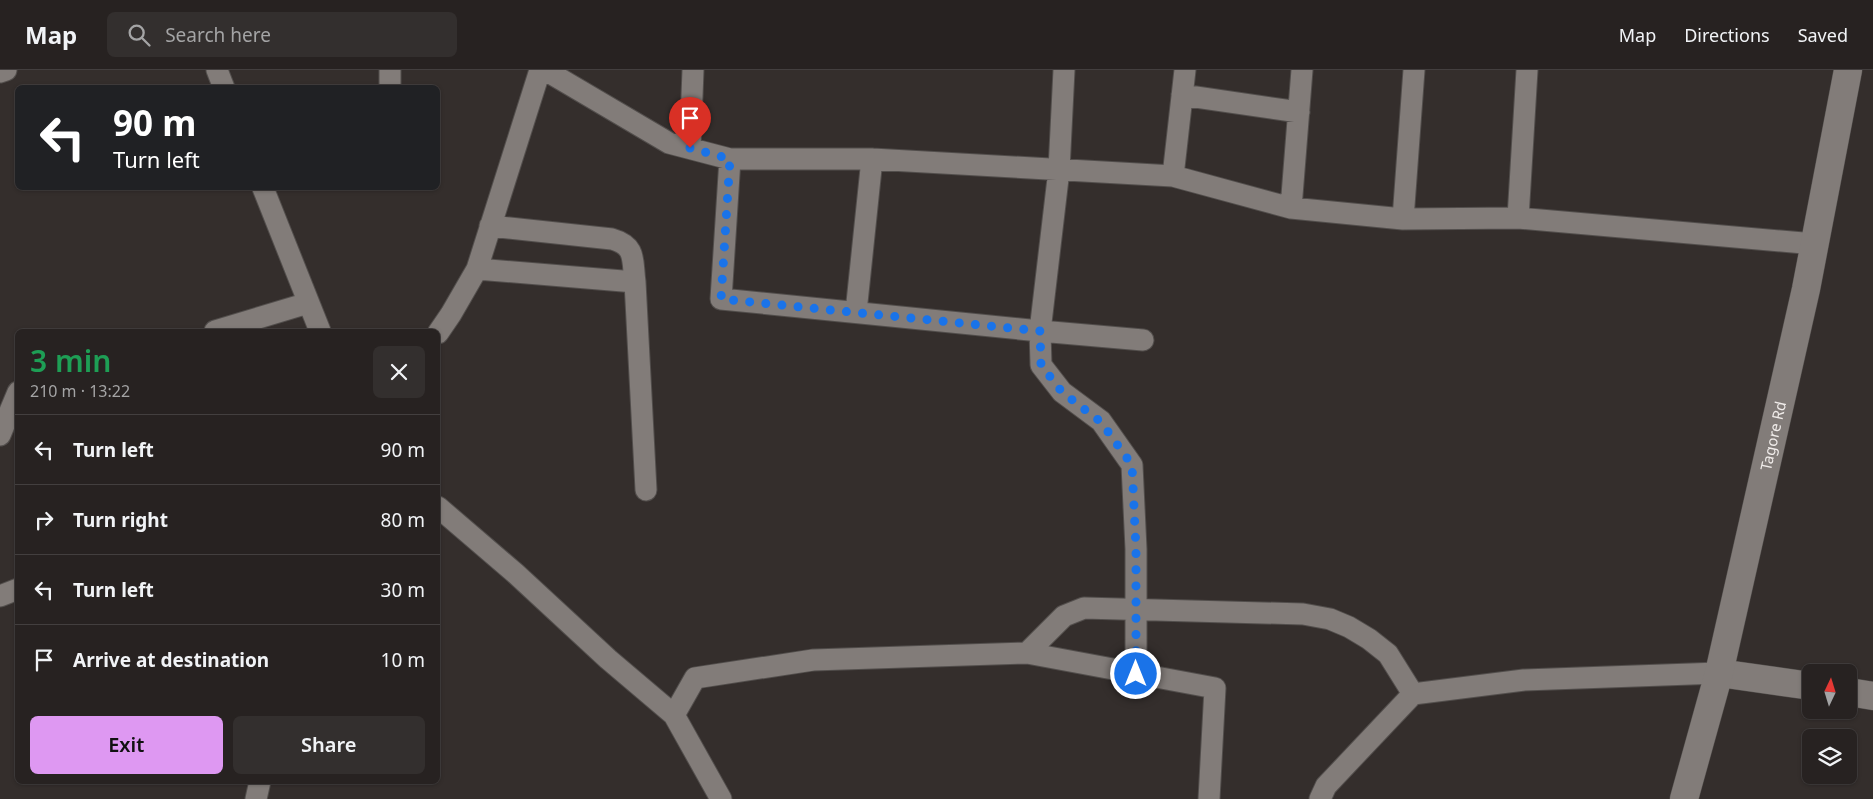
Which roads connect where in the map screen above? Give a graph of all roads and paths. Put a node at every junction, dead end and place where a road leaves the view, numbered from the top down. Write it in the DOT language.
graph roads {
  1 [pos="6,70"];
  2 [pos="217,70"];
  3 [pos="390,70"];
  4 [pos="540,70"];
  5 [pos="545,70"];
  6 [pos="693,70"];
  7 [pos="1064,70"];
  8 [pos="1185,70"];
  9 [pos="1302,70"];
  10 [pos="1414,70"];
  11 [pos="1527,70"];
  12 [pos="1848,70"];
  13 [pos="0,72"];
  14 [pos="223,85"];
  15 [pos="390,85"];
  16 [pos="1182,96"];
  17 [pos="1299,112"];
  18 [pos="690,148"];
  19 [pos="730,159"];
  20 [pos="872,159"];
  21 [pos="1059,170"];
  22 [pos="1173,176"];
  23 [pos="264,190"];
  24 [pos="1292,208"];
  25 [pos="1518,218"];
  26 [pos="1403,219"];
  27 [pos="490,226"];
  28 [pos="1815,244"];
  29 [pos="477,269"];
  30 [pos="635,282"];
  31 [pos="308,303"];
  32 [pos="856,312"];
  33 [pos="222,329"];
  34 [pos="319,329"];
  35 [pos="440,330"];
  36 [pos="1040,331"];
  37 [pos="1144,340"];
  38 [pos="15,399"];
  39 [pos="0,435"];
  40 [pos="646,490"];
  41 [pos="440,509"];
  42 [pos="15,590"];
  43 [pos="0,596"];
  44 [pos="1136,610"];
  45 [pos="1027,653"];
  46 [pos="1719,673"];
  47 [pos="1136,674"];
  48 [pos="1802,685"];
  49 [pos="1413,694"];
  50 [pos="1858,694"];
  51 [pos="1873,696"];
  52 [pos="674,715"];
  53 [pos="259,784"];
  54 [pos="256,799"];
  55 [pos="721,799"];
  56 [pos="1209,799"];
  57 [pos="1320,799"];
  58 [pos="1684,799"];
  1 -- 13 [label="street"];
  2 -- 14 [label="street"];
  3 -- 15 [label="street"];
  4 -- 27 [label="street"];
  5 -- 18 [label="street"];
  6 -- 18 [label="street"];
  7 -- 21 [label="street"];
  8 -- 16 [label="street"];
  9 -- 17 [label="street"];
  10 -- 26 [label="street"];
  11 -- 25 [label="street"];
  12 -- 28 [label="main road, Tagore Rd"];
  16 -- 17 [label="street"];
  16 -- 22 [label="street"];
  17 -- 24 [label="street"];
  18 -- 19 [label="street"];
  19 -- 20 [label="street"];
  19 -- 32 [label="street"];
  20 -- 21 [label="street"];
  20 -- 32 [label="street"];
  21 -- 22 [label="street"];
  21 -- 36 [label="street"];
  22 -- 24 [label="street"];
  23 -- 31 [label="street"];
  24 -- 26 [label="street"];
  25 -- 26 [label="street"];
  25 -- 28 [label="street"];
  27 -- 29 [label="street"];
  27 -- 30 [label="street"];
  28 -- 46 [label="main road, Tagore Rd"];
  29 -- 30 [label="street"];
  29 -- 35 [label="street"];
  30 -- 40 [label="street"];
  31 -- 33 [label="street"];
  31 -- 34 [label="street"];
  32 -- 36 [label="street"];
  36 -- 37 [label="street"];
  36 -- 44 [label="street"];
  38 -- 39 [label="street"];
  41 -- 52 [label="street"];
  42 -- 43 [label="street"];
  44 -- 45 [label="street"];
  44 -- 47 [label="street"];
  44 -- 49 [label="street"];
  45 -- 47 [label="street"];
  45 -- 52 [label="street"];
  46 -- 48 [label="main road"];
  46 -- 49 [label="street"];
  46 -- 58 [label="main road, Tagore Rd"];
  47 -- 56 [label="street"];
  49 -- 57 [label="street"];
  50 -- 51 [label="main road"];
  52 -- 55 [label="street"];
  53 -- 54 [label="street"];
}
